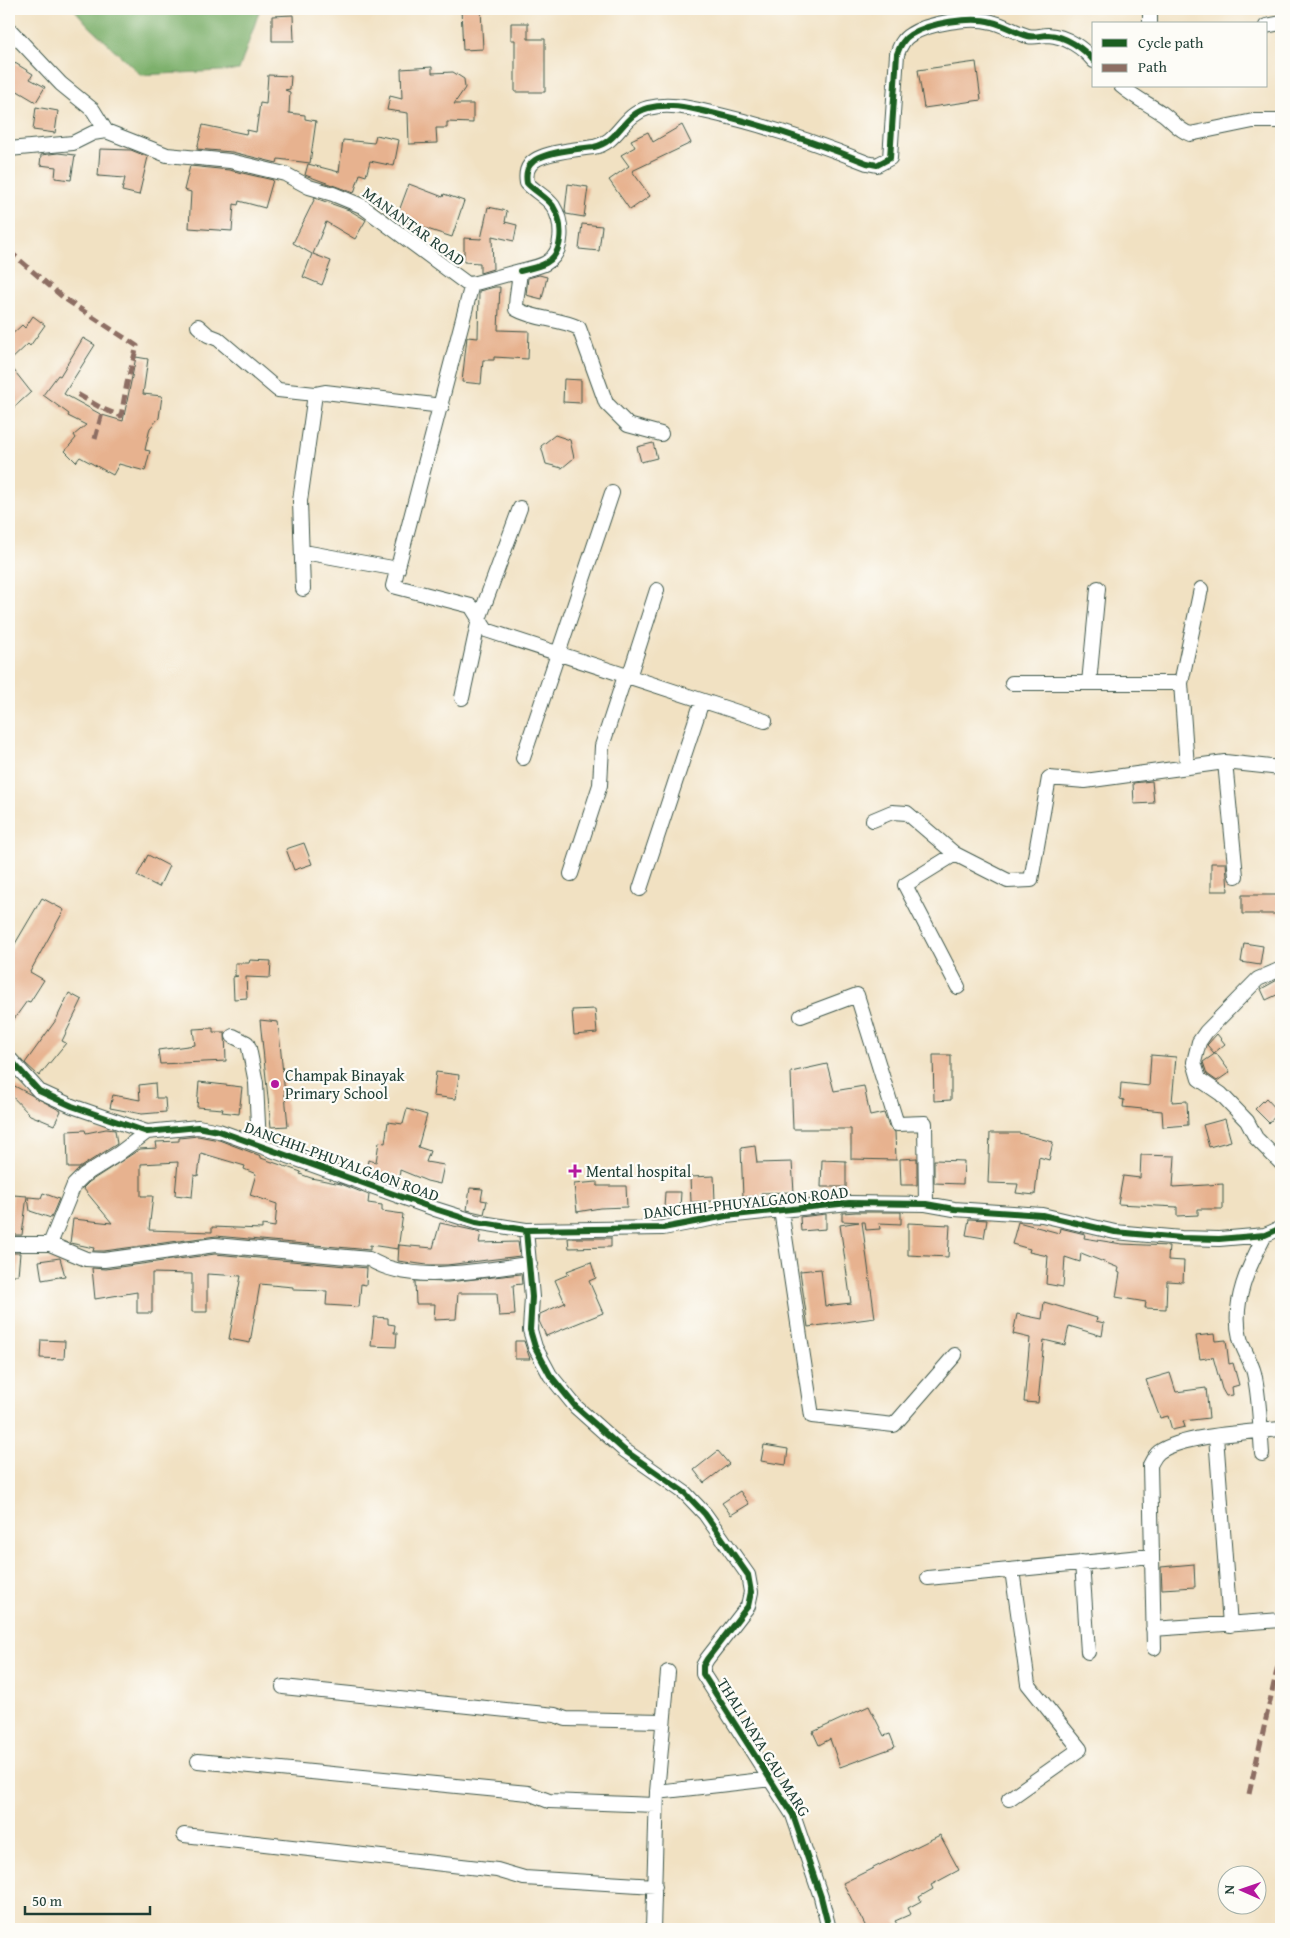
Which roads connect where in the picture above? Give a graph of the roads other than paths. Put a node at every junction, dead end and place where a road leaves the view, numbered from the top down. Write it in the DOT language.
graph roads {
  1 [pos="1150,9"];
  2 [pos="1150,22"];
  3 [pos="1281,24"];
  4 [pos="1268,26"];
  5 [pos="9,29"];
  6 [pos="1092,59"];
  7 [pos="1123,88"];
  8 [pos="1281,121"];
  9 [pos="106,131"];
  10 [pos="9,148"];
  11 [pos="520,271"];
  12 [pos="472,284"];
  13 [pos="198,326"];
  14 [pos="315,394"];
  15 [pos="442,406"];
  16 [pos="661,434"];
  17 [pos="612,493"];
  18 [pos="520,508"];
  19 [pos="304,552"];
  20 [pos="398,569"];
  21 [pos="303,588"];
  22 [pos="1098,588"];
  23 [pos="1201,589"];
  24 [pos="657,590"];
  25 [pos="479,619"];
  26 [pos="557,653"];
  27 [pos="627,676"];
  28 [pos="1012,683"];
  29 [pos="1089,683"];
  30 [pos="1181,683"];
  31 [pos="462,698"];
  32 [pos="702,701"];
  33 [pos="765,721"];
  34 [pos="523,758"];
  35 [pos="1226,762"];
  36 [pos="1187,767"];
  37 [pos="1281,768"];
  38 [pos="873,820"];
  39 [pos="955,854"];
  40 [pos="571,874"];
  41 [pos="1236,876"];
  42 [pos="640,889"];
  43 [pos="1281,969"];
  44 [pos="958,987"];
  45 [pos="801,1016"];
  46 [pos="233,1036"];
  47 [pos="9,1058"];
  48 [pos="147,1132"];
  49 [pos="260,1145"];
  50 [pos="1281,1164"];
  51 [pos="926,1204"];
  52 [pos="781,1210"];
  53 [pos="1281,1228"];
  54 [pos="526,1230"];
  55 [pos="1265,1235"];
  56 [pos="9,1244"];
  57 [pos="50,1244"];
  58 [pos="530,1264"];
  59 [pos="955,1355"];
  60 [pos="1281,1429"];
  61 [pos="1261,1431"];
  62 [pos="1216,1436"];
  63 [pos="1262,1454"];
  64 [pos="1152,1556"];
  65 [pos="1082,1562"];
  66 [pos="1012,1570"];
  67 [pos="928,1578"];
  68 [pos="1281,1620"];
  69 [pos="1230,1625"];
  70 [pos="1153,1629"];
  71 [pos="1154,1648"];
  72 [pos="1088,1652"];
  73 [pos="668,1672"];
  74 [pos="283,1687"];
  75 [pos="663,1721"];
  76 [pos="198,1761"];
  77 [pos="771,1779"];
  78 [pos="656,1799"];
  79 [pos="1008,1799"];
  80 [pos="184,1835"];
  81 [pos="656,1886"];
  82 [pos="654,1929"];
  83 [pos="829,1929"];
  1 -- 2 [label="street"];
  3 -- 4 [label="street"];
  5 -- 9 [label="street"];
  6 -- 11 [label="street, MANANTAR ROAD"];
  7 -- 8 [label="street"];
  9 -- 10 [label="street"];
  9 -- 12 [label="street, MANANTAR ROAD"];
  11 -- 12 [label="street, MANANTAR ROAD"];
  11 -- 16 [label="street"];
  12 -- 15 [label="street"];
  13 -- 14 [label="street"];
  14 -- 15 [label="street"];
  14 -- 19 [label="street"];
  15 -- 20 [label="street"];
  17 -- 26 [label="street"];
  18 -- 25 [label="street"];
  19 -- 20 [label="street"];
  19 -- 21 [label="street"];
  20 -- 25 [label="street"];
  22 -- 29 [label="street"];
  23 -- 30 [label="street"];
  24 -- 27 [label="street"];
  25 -- 26 [label="street"];
  25 -- 31 [label="street"];
  26 -- 27 [label="street"];
  26 -- 34 [label="street"];
  27 -- 32 [label="street"];
  27 -- 40 [label="street"];
  28 -- 29 [label="street"];
  29 -- 30 [label="street"];
  30 -- 36 [label="street"];
  32 -- 33 [label="street"];
  32 -- 42 [label="street"];
  35 -- 36 [label="street"];
  35 -- 37 [label="street"];
  35 -- 41 [label="street"];
  36 -- 39 [label="street"];
  38 -- 39 [label="street"];
  39 -- 44 [label="street"];
  43 -- 50 [label="street"];
  45 -- 51 [label="street"];
  46 -- 49 [label="street"];
  47 -- 48 [label="street, DANCHHI-PHUYALGAON ROAD"];
  48 -- 49 [label="street, DANCHHI-PHUYALGAON ROAD"];
  48 -- 57 [label="street"];
  49 -- 54 [label="street, DANCHHI-PHUYALGAON ROAD"];
  51 -- 52 [label="street, DANCHHI-PHUYALGAON ROAD"];
  51 -- 55 [label="street, DANCHHI-PHUYALGAON ROAD"];
  52 -- 54 [label="street, DANCHHI-PHUYALGAON ROAD"];
  52 -- 59 [label="street"];
  53 -- 55 [label="street, DANCHHI-PHUYALGAON ROAD"];
  54 -- 58 [label="street, THALI NAYA GAU MARG"];
  55 -- 61 [label="street"];
  56 -- 57 [label="street"];
  57 -- 58 [label="street"];
  58 -- 77 [label="street, THALI NAYA GAU MARG"];
  60 -- 61 [label="street"];
  61 -- 62 [label="street"];
  61 -- 63 [label="street"];
  62 -- 64 [label="street"];
  62 -- 69 [label="street"];
  64 -- 65 [label="street"];
  64 -- 70 [label="street"];
  65 -- 66 [label="street"];
  65 -- 72 [label="street"];
  66 -- 67 [label="street"];
  66 -- 79 [label="street"];
  68 -- 69 [label="street"];
  69 -- 70 [label="street"];
  70 -- 71 [label="street"];
  73 -- 75 [label="street"];
  74 -- 75 [label="street"];
  75 -- 78 [label="street"];
  76 -- 78 [label="street"];
  77 -- 78 [label="street"];
  77 -- 83 [label="street, THALI NAYA GAU MARG"];
  78 -- 81 [label="street"];
  80 -- 81 [label="street"];
  81 -- 82 [label="street"];
}
